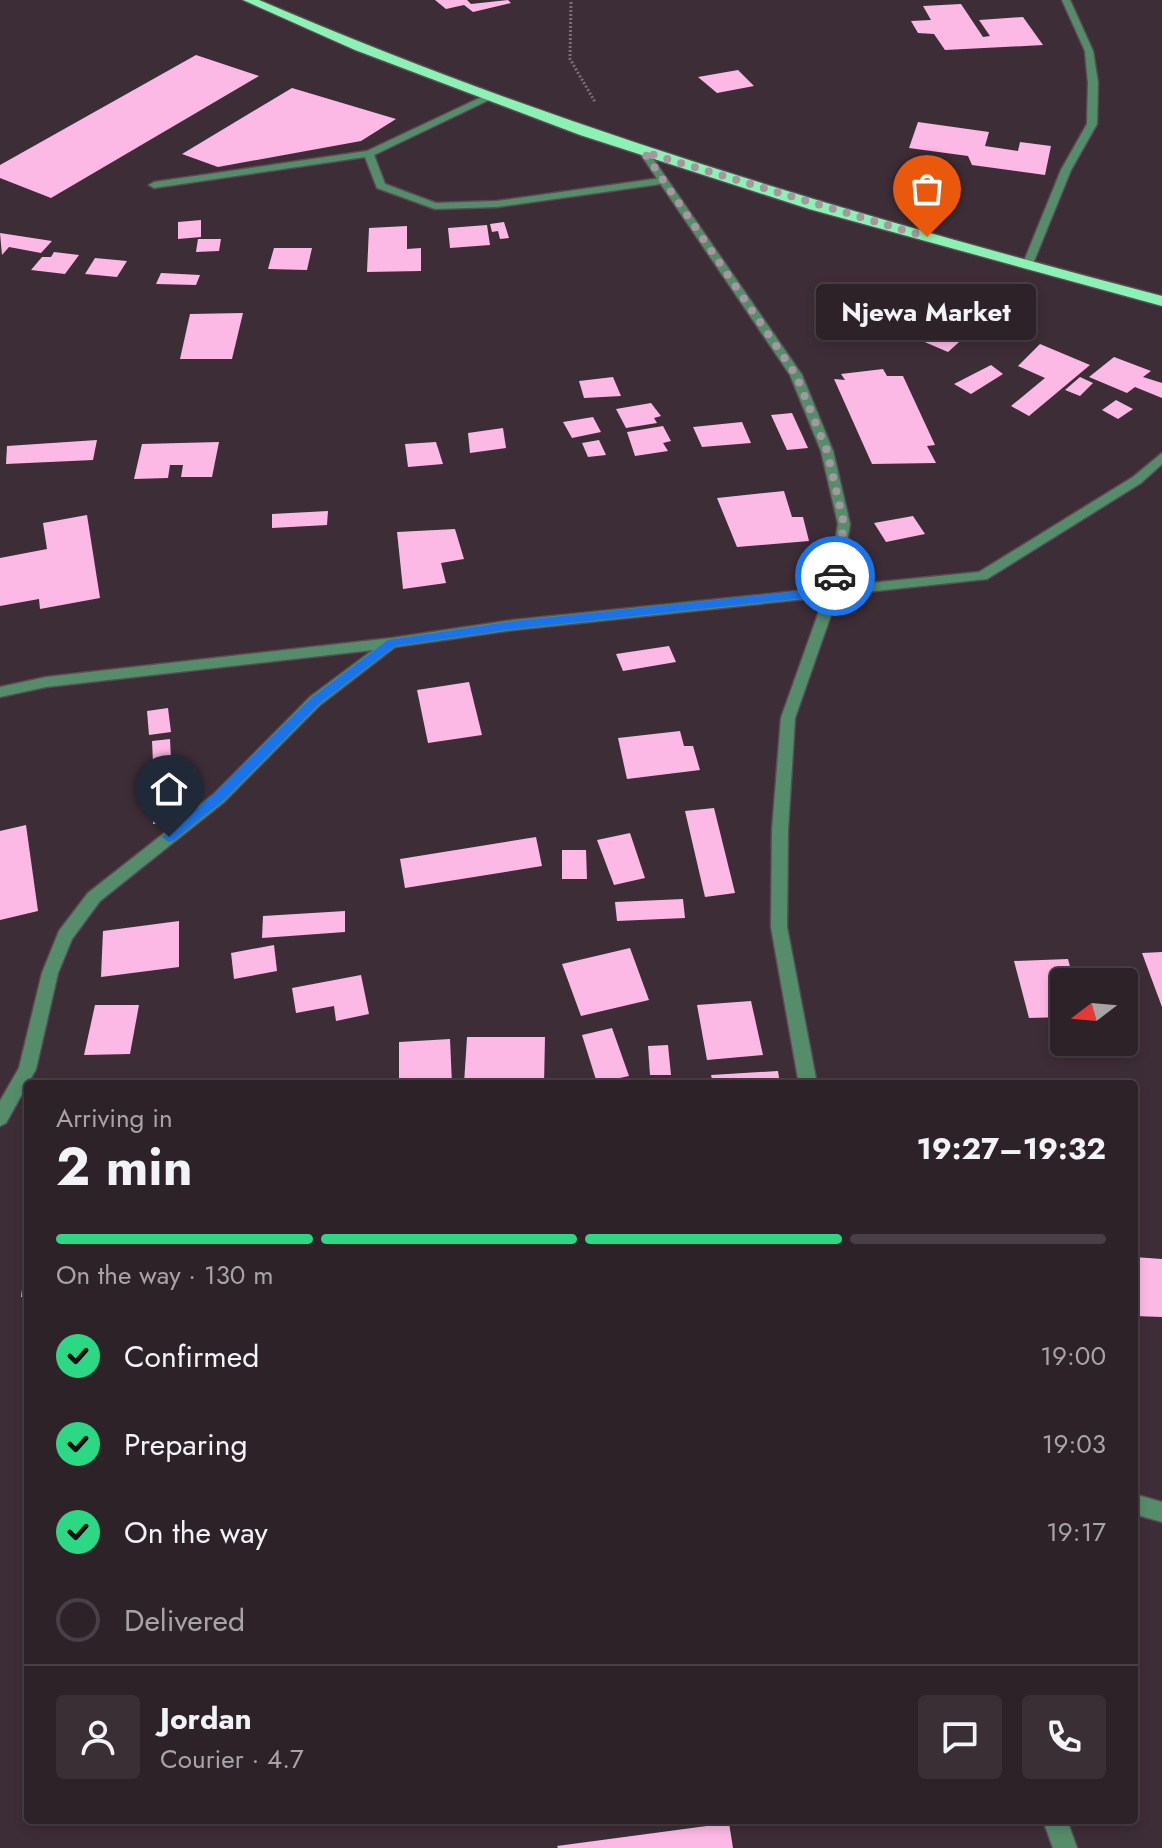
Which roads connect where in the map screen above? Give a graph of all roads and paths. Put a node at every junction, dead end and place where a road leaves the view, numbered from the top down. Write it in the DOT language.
graph roads {
  1 [pos="249,0"];
  2 [pos="1066,0"];
  3 [pos="571,2"];
  4 [pos="488,97"];
  5 [pos="616,142"];
  6 [pos="644,152"];
  7 [pos="369,154"];
  8 [pos="661,181"];
  9 [pos="154,185"];
  10 [pos="1027,266"];
  11 [pos="1162,301"];
  12 [pos="1162,457"];
  13 [pos="833,591"];
  14 [pos="392,643"];
  15 [pos="0,692"];
  16 [pos="807,1080"];
  17 [pos="0,1118"];
  18 [pos="1138,1505"];
  19 [pos="1162,1512"];
  20 [pos="1056,1824"];
  21 [pos="1065,1848"];
  1 -- 4 [label="highway"];
  2 -- 10 [label="street"];
  3 -- 5 [label="path"];
  4 -- 5 [label="highway"];
  4 -- 7 [label="street"];
  5 -- 6 [label="highway"];
  6 -- 8 [label="street"];
  6 -- 10 [label="highway"];
  7 -- 8 [label="street"];
  7 -- 9 [label="street"];
  8 -- 13 [label="street"];
  10 -- 11 [label="highway"];
  12 -- 13 [label="street"];
  13 -- 14 [label="street"];
  13 -- 16 [label="street"];
  14 -- 15 [label="street"];
  14 -- 17 [label="street"];
  18 -- 19 [label="street"];
  20 -- 21 [label="street"];
}
